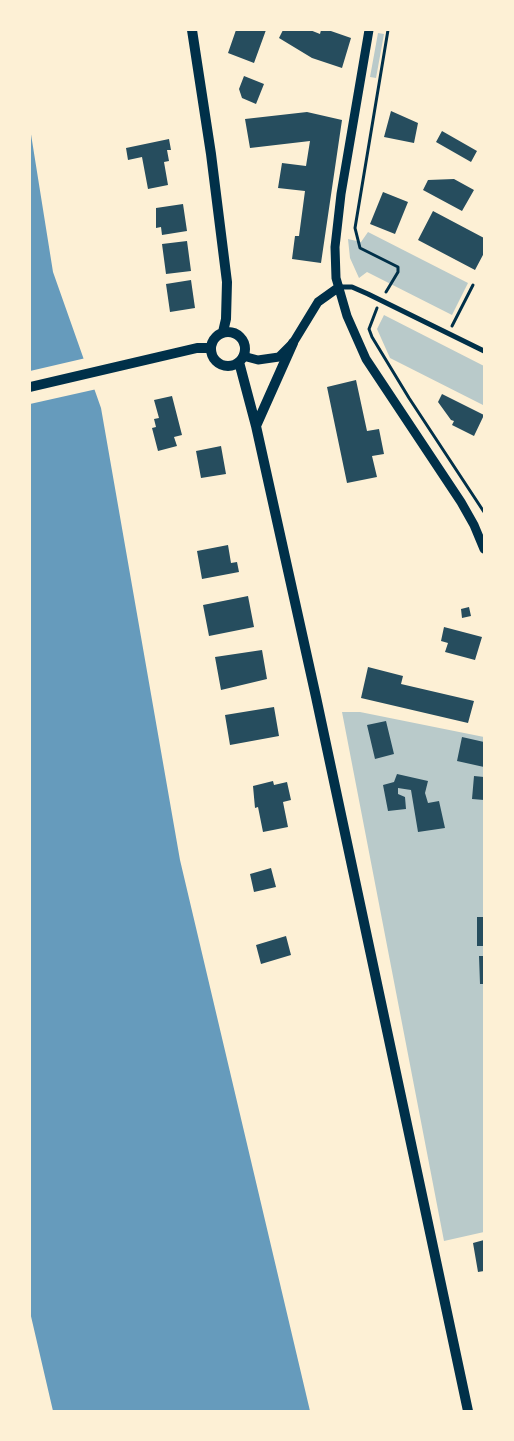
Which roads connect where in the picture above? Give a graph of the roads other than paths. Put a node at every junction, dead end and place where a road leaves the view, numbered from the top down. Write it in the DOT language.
graph roads {
  1 [pos="192,30"];
  2 [pos="369,30"];
  3 [pos="339,288"];
  4 [pos="223,332"];
  5 [pos="293,343"];
  6 [pos="211,348"];
  7 [pos="484,351"];
  8 [pos="241,359"];
  9 [pos="30,387"];
  10 [pos="256,426"];
  11 [pos="484,550"];
  12 [pos="468,1411"];
  1 -- 4 [label="main road"];
  2 -- 3 [label="street"];
  3 -- 5 [label="street"];
  3 -- 7 [label="street"];
  3 -- 11 [label="street"];
  4 -- 6 [label="main road"];
  4 -- 8 [label="main road"];
  5 -- 8 [label="street"];
  5 -- 10 [label="main road"];
  6 -- 8 [label="main road"];
  6 -- 9 [label="main road"];
  8 -- 10 [label="main road"];
  10 -- 12 [label="main road"];
}
